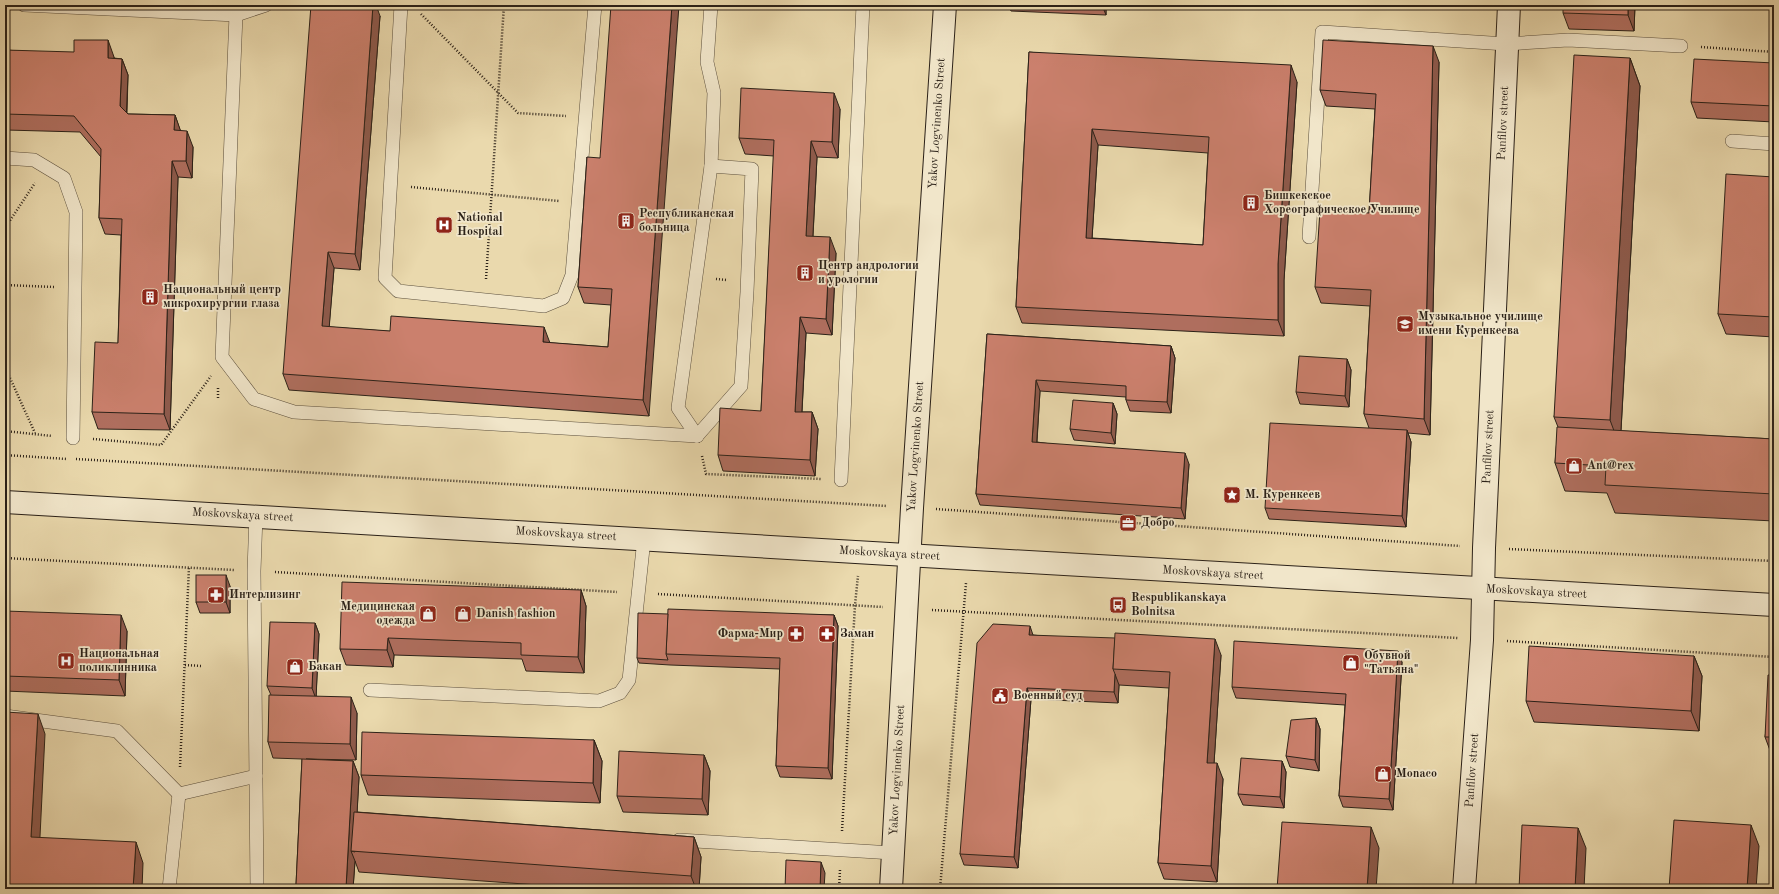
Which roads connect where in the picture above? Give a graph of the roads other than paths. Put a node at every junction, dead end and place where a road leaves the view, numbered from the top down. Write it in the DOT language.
graph roads {
  1 [pos="24,5"];
  2 [pos="266,5"];
  3 [pos="401,5"];
  4 [pos="595,5"];
  5 [pos="710,5"];
  6 [pos="863,5"];
  7 [pos="945,5"];
  8 [pos="1509,5"];
  9 [pos="236,16"];
  10 [pos="1506,44"];
  11 [pos="1681,46"];
  12 [pos="1732,141"];
  13 [pos="1774,144"];
  14 [pos="5,158"];
  15 [pos="711,166"];
  16 [pos="1308,237"];
  17 [pos="697,436"];
  18 [pos="73,438"];
  19 [pos="841,480"];
  20 [pos="5,502"];
  21 [pos="256,515"];
  22 [pos="644,539"];
  23 [pos="910,554"];
  24 [pos="1484,590"];
  25 [pos="1774,605"];
  26 [pos="370,690"];
  27 [pos="5,716"];
  28 [pos="256,776"];
  29 [pos="179,794"];
  30 [pos="668,839"];
  31 [pos="893,853"];
  32 [pos="169,889"];
  33 [pos="257,889"];
  34 [pos="891,889"];
  35 [pos="1464,889"];
  1 -- 9 [label="lane"];
  2 -- 9 [label="lane"];
  3 -- 4 [label="lane"];
  5 -- 15 [label="lane"];
  6 -- 19 [label="lane"];
  7 -- 23 [label="main road, Yakov Logvinenko Street"];
  8 -- 10 [label="main road, Panfilov street"];
  9 -- 17 [label="lane"];
  10 -- 11 [label="lane"];
  10 -- 16 [label="lane"];
  10 -- 24 [label="main road, Panfilov street"];
  12 -- 13 [label="lane"];
  14 -- 18 [label="lane"];
  15 -- 17 [label="lane"];
  15 -- 17 [label="lane"];
  20 -- 21 [label="main road, Moskovskaya street"];
  21 -- 22 [label="main road, Moskovskaya street"];
  21 -- 28 [label="lane"];
  22 -- 23 [label="main road, Moskovskaya street"];
  22 -- 26 [label="lane"];
  23 -- 24 [label="main road, Moskovskaya street"];
  23 -- 31 [label="main road, Yakov Logvinenko Street"];
  24 -- 25 [label="main road, Moskovskaya street"];
  24 -- 35 [label="main road, Panfilov street"];
  27 -- 29 [label="lane"];
  28 -- 29 [label="lane"];
  28 -- 33 [label="lane"];
  29 -- 32 [label="lane"];
  30 -- 31 [label="lane"];
  31 -- 34 [label="main road, Yakov Logvinenko Street"];
}
